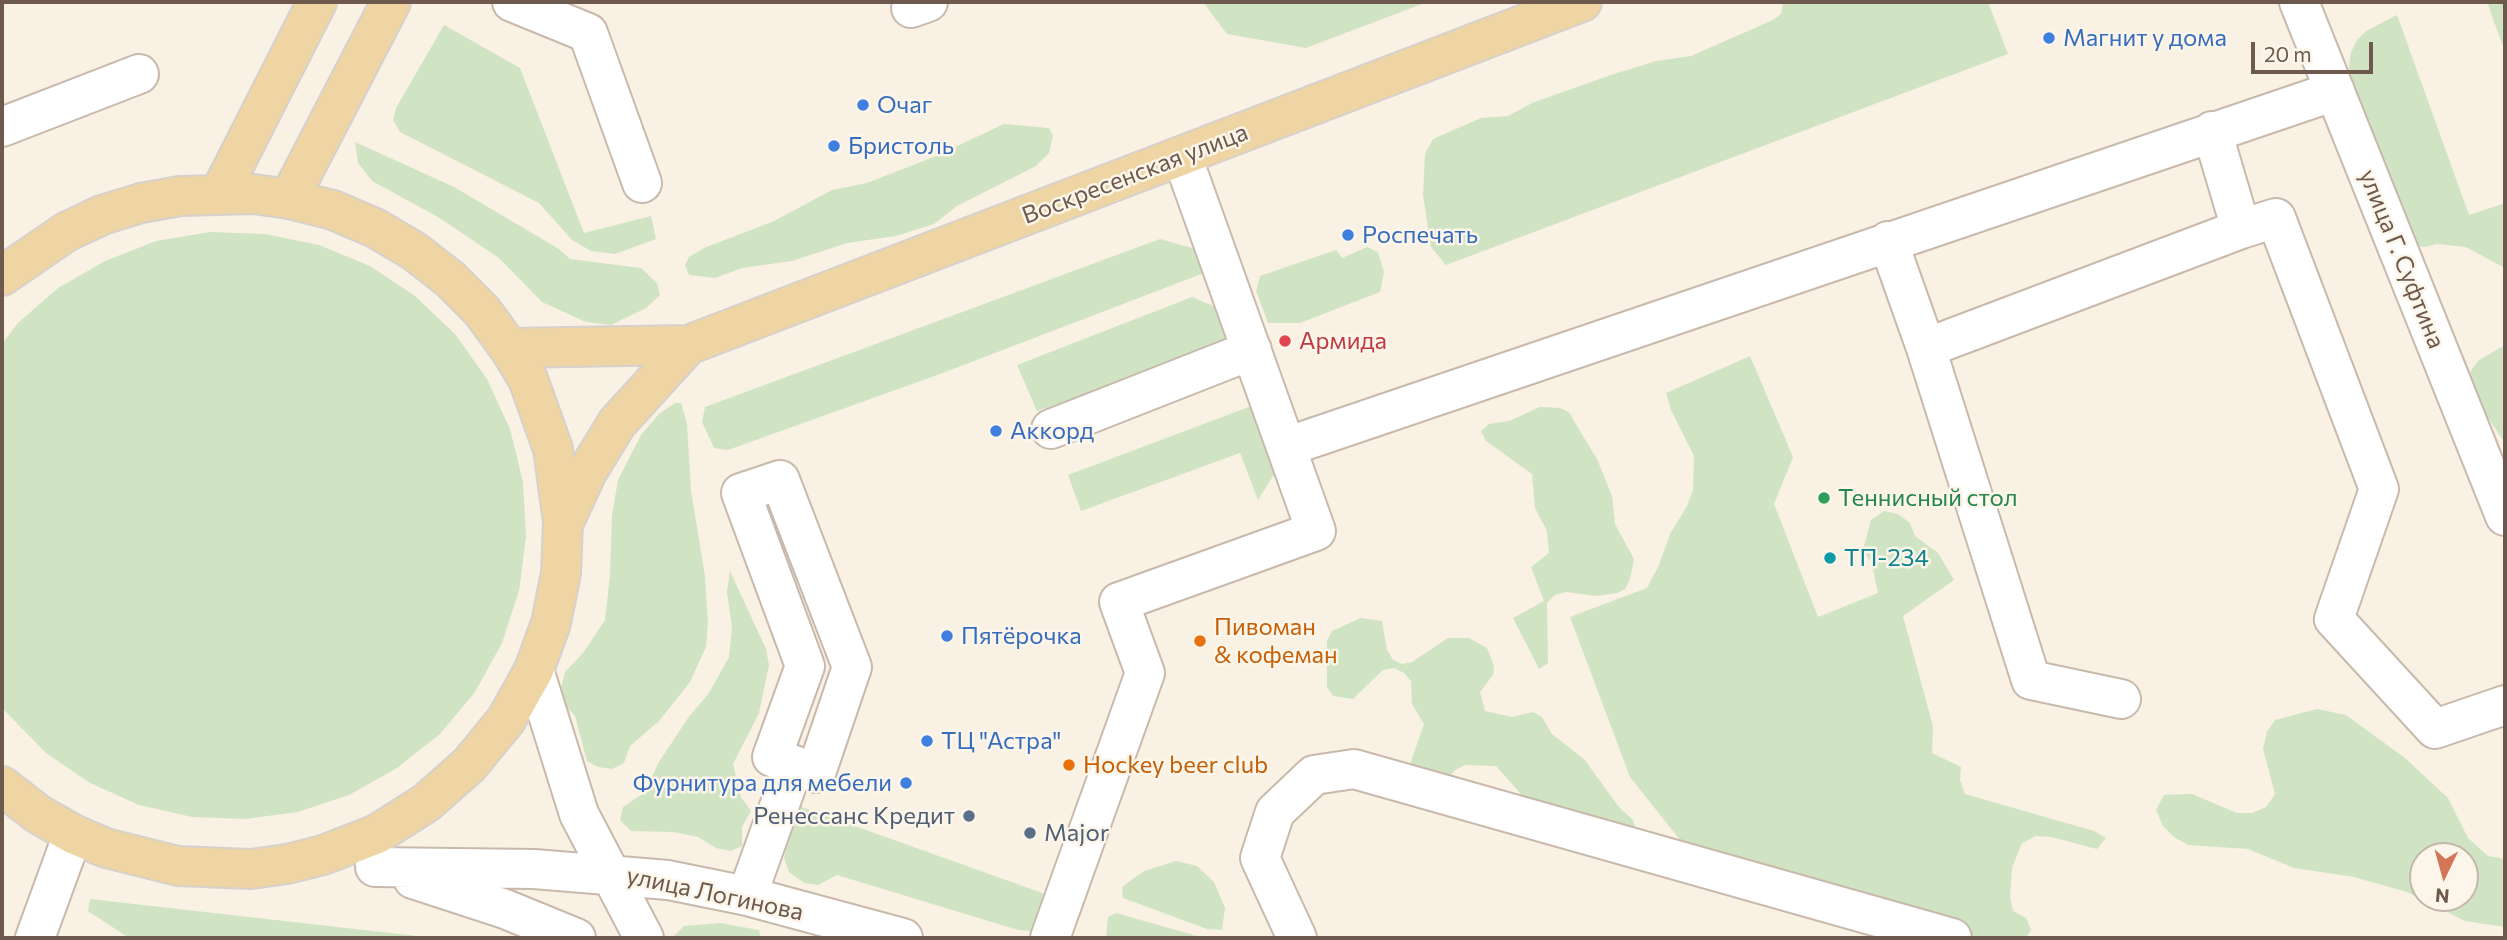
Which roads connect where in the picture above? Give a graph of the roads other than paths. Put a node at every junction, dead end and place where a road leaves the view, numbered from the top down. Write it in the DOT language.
graph roads {
  1 [pos="317,2"];
  2 [pos="391,2"];
  3 [pos="512,2"];
  4 [pos="1582,2"];
  5 [pos="2299,2"];
  6 [pos="139,74"];
  7 [pos="2335,91"];
  8 [pos="2,127"];
  9 [pos="2212,131"];
  10 [pos="1182,156"];
  11 [pos="642,183"];
  12 [pos="220,193"];
  13 [pos="289,199"];
  14 [pos="2241,229"];
  15 [pos="1888,242"];
  16 [pos="2,276"];
  17 [pos="688,345"];
  18 [pos="509,348"];
  19 [pos="1926,348"];
  20 [pos="1252,350"];
  21 [pos="1051,429"];
  22 [pos="1286,447"];
  23 [pos="2505,516"];
  24 [pos="564,522"];
  25 [pos="534,670"];
  26 [pos="2121,699"];
  27 [pos="2505,705"];
  28 [pos="794,765"];
  29 [pos="2,786"];
  30 [pos="73,834"];
  31 [pos="323,855"];
  32 [pos="375,867"];
  33 [pos="608,873"];
  34 [pos="747,896"];
  35 [pos="35,938"];
  36 [pos="576,938"];
  37 [pos="644,938"];
  38 [pos="903,938"];
  39 [pos="1050,938"];
  40 [pos="1297,938"];
  41 [pos="1952,938"];
  1 -- 12 [label="main road"];
  2 -- 13 [label="main road"];
  3 -- 11 [label="street"];
  4 -- 10 [label="main road, Воскресенская улица"];
  5 -- 7 [label="street, улица Г. Суфтина"];
  6 -- 8 [label="street"];
  7 -- 9 [label="street"];
  7 -- 23 [label="street, улица Г. Суфтина"];
  9 -- 14 [label="street"];
  9 -- 15 [label="street"];
  10 -- 17 [label="main road, Воскресенская улица"];
  10 -- 20 [label="street"];
  12 -- 13 [label="main road"];
  12 -- 16 [label="main road"];
  13 -- 18 [label="main road"];
  14 -- 19 [label="street"];
  14 -- 27 [label="street"];
  15 -- 19 [label="street"];
  15 -- 22 [label="street"];
  17 -- 18 [label="main road, Воскресенская улица"];
  17 -- 24 [label="main road, Воскресенская улица"];
  18 -- 24 [label="main road"];
  19 -- 26 [label="street"];
  20 -- 21 [label="street"];
  20 -- 22 [label="street"];
  22 -- 39 [label="street"];
  24 -- 25 [label="main road"];
  25 -- 31 [label="main road"];
  25 -- 33 [label="street"];
  28 -- 28 [label="street"];
  28 -- 34 [label="street"];
  29 -- 30 [label="main road"];
  30 -- 31 [label="main road"];
  30 -- 35 [label="street"];
  31 -- 32 [label="street"];
  32 -- 33 [label="street, улица Логинова"];
  32 -- 36 [label="street"];
  33 -- 34 [label="street, улица Логинова"];
  33 -- 37 [label="street"];
  34 -- 38 [label="street, улица Логинова"];
  40 -- 41 [label="street"];
}
